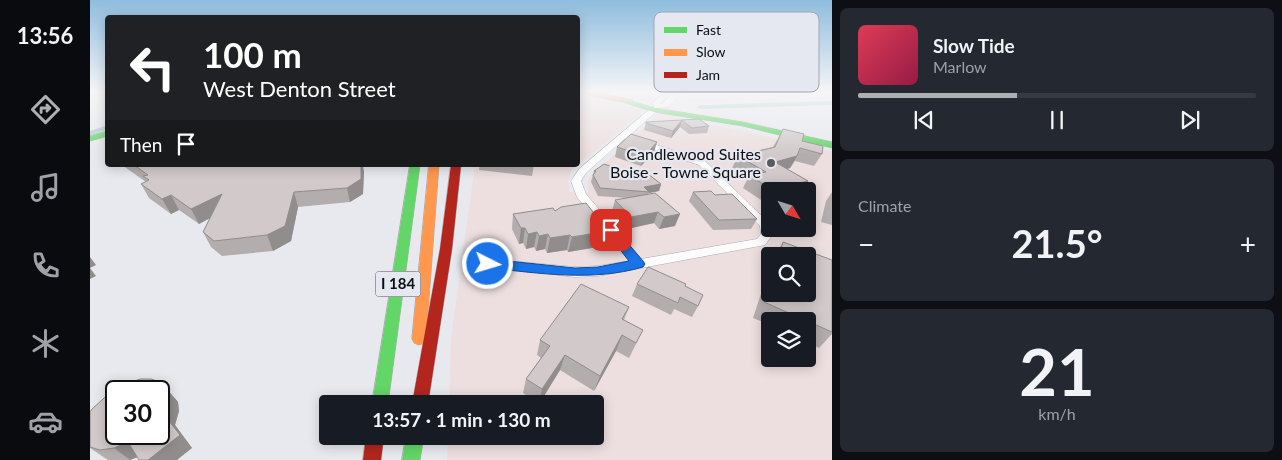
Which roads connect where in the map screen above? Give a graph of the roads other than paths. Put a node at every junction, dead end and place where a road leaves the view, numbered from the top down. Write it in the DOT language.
graph roads {
  1 [pos="651,112"];
  2 [pos="682,112"];
  3 [pos="105,135"];
  4 [pos="622,136"];
  5 [pos="90,139"];
  6 [pos="832,145"];
  7 [pos="415,167"];
  8 [pos="434,167"];
  9 [pos="456,167"];
  10 [pos="488,264"];
  11 [pos="638,264"];
  12 [pos="381,395"];
  13 [pos="415,395"];
  14 [pos="422,395"];
  15 [pos="374,445"];
  16 [pos="412,445"];
  17 [pos="372,460"];
  18 [pos="410,460"];
  1 -- 4 [label="street"];
  2 -- 6 [label="main road"];
  3 -- 5 [label="main road"];
  4 -- 11 [label="street"];
  4 -- 11 [label="street"];
  7 -- 12 [label="main road, I 184"];
  8 -- 13 [label="main road, I 184"];
  9 -- 14 [label="main road"];
  10 -- 11 [label="street"];
  15 -- 17 [label="main road"];
  16 -- 18 [label="main road"];
}
